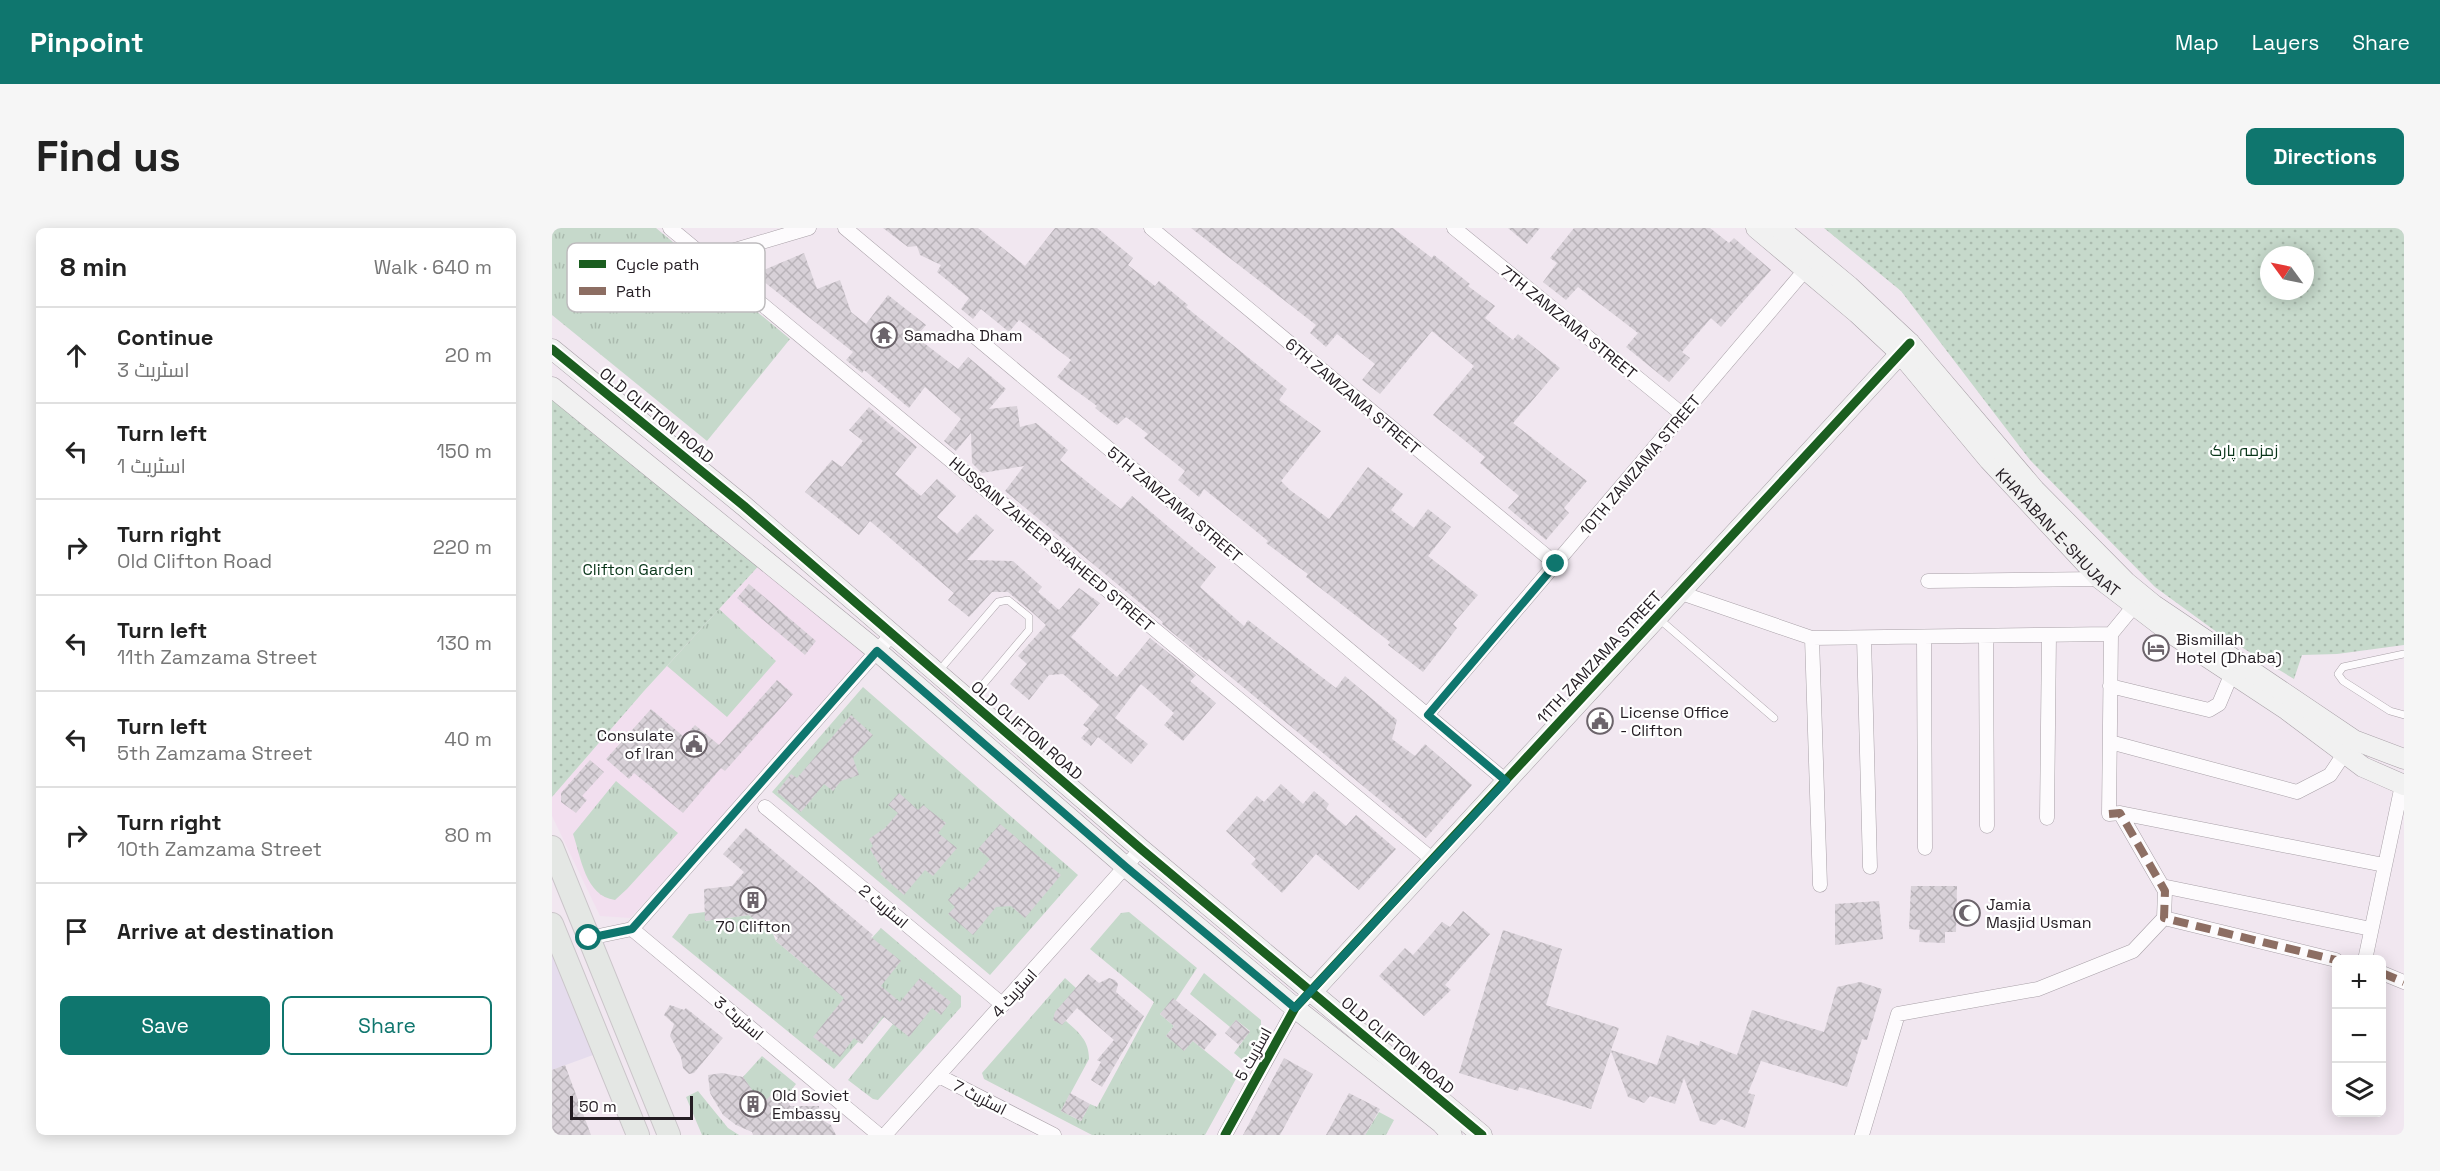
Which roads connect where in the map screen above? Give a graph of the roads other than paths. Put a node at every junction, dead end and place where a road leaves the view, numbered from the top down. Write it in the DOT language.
graph roads {
  1 [pos="670,228"];
  2 [pos="809,228"];
  3 [pos="845,228"];
  4 [pos="1151,228"];
  5 [pos="1454,228"];
  6 [pos="1756,228"];
  7 [pos="1779,228"];
  8 [pos="689,243"];
  9 [pos="758,243"];
  10 [pos="1806,269"];
  11 [pos="765,305"];
  12 [pos="1905,348"];
  13 [pos="552,349"];
  14 [pos="552,387"];
  15 [pos="1683,415"];
  16 [pos="1556,564"];
  17 [pos="2100,579"];
  18 [pos="1928,581"];
  19 [pos="1678,592"];
  20 [pos="2134,606"];
  21 [pos="1656,617"];
  22 [pos="892,633"];
  23 [pos="2111,634"];
  24 [pos="2049,635"];
  25 [pos="1986,636"];
  26 [pos="1924,637"];
  27 [pos="1812,638"];
  28 [pos="1864,638"];
  29 [pos="877,651"];
  30 [pos="2404,654"];
  31 [pos="938,672"];
  32 [pos="2232,673"];
  33 [pos="2110,686"];
  34 [pos="970,700"];
  35 [pos="1428,715"];
  36 [pos="2404,715"];
  37 [pos="1774,718"];
  38 [pos="2110,742"];
  39 [pos="2344,754"];
  40 [pos="2404,759"];
  41 [pos="1506,781"];
  42 [pos="2403,785"];
  43 [pos="765,807"];
  44 [pos="2121,813"];
  45 [pos="2047,818"];
  46 [pos="1987,826"];
  47 [pos="552,846"];
  48 [pos="1925,848"];
  49 [pos="1142,849"];
  50 [pos="1433,860"];
  51 [pos="2384,865"];
  52 [pos="1126,867"];
  53 [pos="1870,867"];
  54 [pos="559,883"];
  55 [pos="1820,885"];
  56 [pos="2162,886"];
  57 [pos="2164,918"];
  58 [pos="552,924"];
  59 [pos="632,929"];
  60 [pos="2371,929"];
  61 [pos="589,938"];
  62 [pos="2366,955"];
  63 [pos="2332,959"];
  64 [pos="2386,975"];
  65 [pos="2404,982"];
  66 [pos="1312,992"];
  67 [pos="1003,1005"];
  68 [pos="1295,1008"];
  69 [pos="939,1076"];
  70 [pos="1446,1129"];
  71 [pos="638,1135"];
  72 [pos="669,1135"];
  73 [pos="879,1135"];
  74 [pos="885,1135"];
  75 [pos="1054,1135"];
  76 [pos="1225,1135"];
  77 [pos="1481,1135"];
  78 [pos="1862,1135"];
  1 -- 8 [label="street, HUSSAIN ZAHEER SHAHEED STREET"];
  2 -- 9 [label="street"];
  3 -- 35 [label="street, 5TH ZAMZAMA STREET"];
  4 -- 16 [label="street, 6TH ZAMZAMA STREET"];
  5 -- 15 [label="street, 7TH ZAMZAMA STREET"];
  6 -- 10 [label="street, KHAYABAN-E-SHUJAAT"];
  7 -- 12 [label="street, KHAYABAN-E-SHUJAAT"];
  10 -- 12 [label="street, KHAYABAN-E-SHUJAAT"];
  10 -- 15 [label="street, 10TH ZAMZAMA STREET"];
  11 -- 50 [label="street, HUSSAIN ZAHEER SHAHEED STREET"];
  12 -- 17 [label="street, KHAYABAN-E-SHUJAAT"];
  12 -- 19 [label="street, 11TH ZAMZAMA STREET"];
  12 -- 40 [label="street, KHAYABAN-E-SHUJAAT"];
  13 -- 22 [label="street, OLD CLIFTON ROAD"];
  14 -- 29 [label="street, OLD CLIFTON ROAD"];
  15 -- 16 [label="street, 10TH ZAMZAMA STREET"];
  16 -- 35 [label="street, 10TH ZAMZAMA STREET"];
  17 -- 18 [label="street"];
  17 -- 20 [label="street, KHAYABAN-E-SHUJAAT"];
  19 -- 21 [label="street, 11TH ZAMZAMA STREET"];
  19 -- 27 [label="street"];
  20 -- 23 [label="street"];
  20 -- 32 [label="street, KHAYABAN-E-SHUJAAT"];
  21 -- 37 [label="lane"];
  21 -- 41 [label="street, 11TH ZAMZAMA STREET"];
  22 -- 29 [label="street"];
  22 -- 31 [label="street, OLD CLIFTON ROAD"];
  23 -- 24 [label="street"];
  23 -- 33 [label="street"];
  24 -- 25 [label="street"];
  24 -- 45 [label="street"];
  25 -- 26 [label="street"];
  25 -- 46 [label="street"];
  26 -- 28 [label="street"];
  26 -- 48 [label="street"];
  27 -- 28 [label="street"];
  27 -- 55 [label="street"];
  28 -- 53 [label="street"];
  29 -- 52 [label="street, OLD CLIFTON ROAD"];
  29 -- 59 [label="street"];
  30 -- 36 [label="lane"];
  31 -- 34 [label="street, OLD CLIFTON ROAD"];
  31 -- 34 [label="lane"];
  32 -- 33 [label="street"];
  32 -- 39 [label="street, KHAYABAN-E-SHUJAAT"];
  33 -- 38 [label="street"];
  34 -- 49 [label="street, OLD CLIFTON ROAD"];
  35 -- 41 [label="street, 5TH ZAMZAMA STREET"];
  38 -- 39 [label="street"];
  38 -- 44 [label="street"];
  39 -- 42 [label="street, KHAYABAN-E-SHUJAAT"];
  41 -- 50 [label="street, 11TH ZAMZAMA STREET"];
  42 -- 51 [label="street"];
  43 -- 67 [label="street, اسٹریٹ 2"];
  44 -- 51 [label="street"];
  44 -- 56 [label="street"];
  47 -- 54 [label="main road"];
  49 -- 52 [label="street, اسٹریٹ 4"];
  49 -- 66 [label="street, OLD CLIFTON ROAD"];
  50 -- 66 [label="street, 11TH ZAMZAMA STREET"];
  51 -- 60 [label="street"];
  52 -- 67 [label="street, اسٹریٹ 4"];
  52 -- 68 [label="street, OLD CLIFTON ROAD"];
  54 -- 61 [label="main road"];
  56 -- 57 [label="street"];
  56 -- 60 [label="street"];
  57 -- 63 [label="street"];
  57 -- 78 [label="street"];
  58 -- 71 [label="main road"];
  59 -- 61 [label="street"];
  59 -- 73 [label="street, اسٹریٹ 3"];
  60 -- 62 [label="street"];
  61 -- 72 [label="main road"];
  64 -- 65 [label="street"];
  66 -- 68 [label="street, اسٹریٹ 5"];
  66 -- 77 [label="street, OLD CLIFTON ROAD"];
  67 -- 69 [label="street, اسٹریٹ 4"];
  68 -- 70 [label="street, OLD CLIFTON ROAD"];
  68 -- 76 [label="street, اسٹریٹ 5"];
  69 -- 74 [label="street, اسٹریٹ 4"];
  69 -- 75 [label="street, اسٹریٹ 7"];
  70 -- 77 [label="street"];
}
